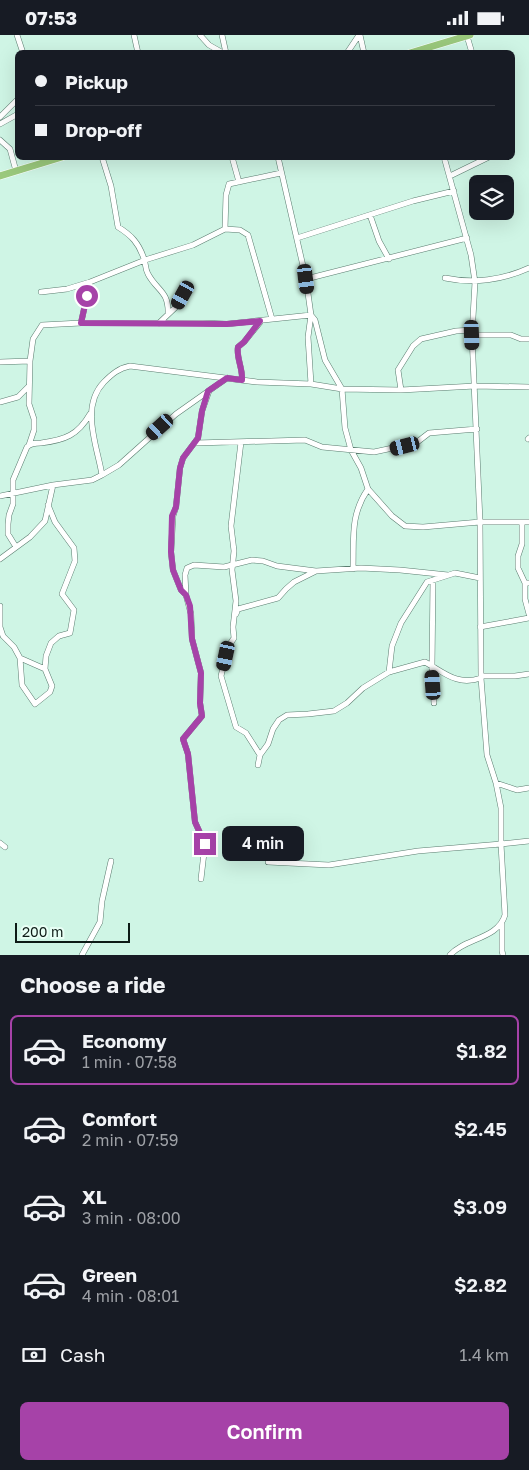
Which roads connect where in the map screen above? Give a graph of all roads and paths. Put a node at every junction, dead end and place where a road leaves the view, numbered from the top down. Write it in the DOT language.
graph roads {
  1 [pos="17,35"];
  2 [pos="134,35"];
  3 [pos="200,35"];
  4 [pos="222,35"];
  5 [pos="360,35"];
  6 [pos="468,35"];
  7 [pos="213,48"];
  8 [pos="22,50"];
  9 [pos="137,50"];
  10 [pos="218,50"];
  11 [pos="224,50"];
  12 [pos="349,50"];
  13 [pos="363,50"];
  14 [pos="418,50"];
  15 [pos="471,50"];
  16 [pos="15,102"];
  17 [pos="15,116"];
  18 [pos="0,117"];
  19 [pos="0,124"];
  20 [pos="0,141"];
  21 [pos="52,160"];
  22 [pos="103,160"];
  23 [pos="233,160"];
  24 [pos="279,160"];
  25 [pos="445,160"];
  26 [pos="483,160"];
  27 [pos="16,171"];
  28 [pos="281,173"];
  29 [pos="0,176"];
  30 [pos="450,176"];
  31 [pos="239,182"];
  32 [pos="454,191"];
  33 [pos="370,215"];
  34 [pos="225,229"];
  35 [pos="297,238"];
  36 [pos="467,238"];
  37 [pos="389,259"];
  38 [pos="144,260"];
  39 [pos="529,267"];
  40 [pos="445,278"];
  41 [pos="306,279"];
  42 [pos="90,282"];
  43 [pos="475,282"];
  44 [pos="189,291"];
  45 [pos="41,292"];
  46 [pos="168,303"];
  47 [pos="177,306"];
  48 [pos="168,314"];
  49 [pos="311,315"];
  50 [pos="272,319"];
  51 [pos="260,321"];
  52 [pos="81,323"];
  53 [pos="159,323"];
  54 [pos="472,332"];
  55 [pos="529,339"];
  56 [pos="30,361"];
  57 [pos="0,362"];
  58 [pos="227,378"];
  59 [pos="242,380"];
  60 [pos="311,384"];
  61 [pos="29,385"];
  62 [pos="475,386"];
  63 [pos="529,387"];
  64 [pos="342,389"];
  65 [pos="401,390"];
  66 [pos="208,391"];
  67 [pos="0,402"];
  68 [pos="90,414"];
  69 [pos="477,429"];
  70 [pos="241,442"];
  71 [pos="196,443"];
  72 [pos="28,445"];
  73 [pos="350,450"];
  74 [pos="102,475"];
  75 [pos="53,485"];
  76 [pos="368,489"];
  77 [pos="13,493"];
  78 [pos="0,496"];
  79 [pos="48,505"];
  80 [pos="480,522"];
  81 [pos="522,522"];
  82 [pos="529,522"];
  83 [pos="16,547"];
  84 [pos="0,559"];
  85 [pos="232,565"];
  86 [pos="353,569"];
  87 [pos="316,571"];
  88 [pos="448,575"];
  89 [pos="480,577"];
  90 [pos="433,580"];
  91 [pos="527,583"];
  92 [pos="186,595"];
  93 [pos="0,606"];
  94 [pos="235,614"];
  95 [pos="529,614"];
  96 [pos="529,618"];
  97 [pos="480,627"];
  98 [pos="20,658"];
  99 [pos="432,666"];
  100 [pos="45,669"];
  101 [pos="389,672"];
  102 [pos="529,674"];
  103 [pos="481,677"];
  104 [pos="434,703"];
  105 [pos="260,755"];
  106 [pos="258,765"];
  107 [pos="496,783"];
  108 [pos="529,788"];
  109 [pos="529,841"];
  110 [pos="501,844"];
  111 [pos="110,861"];
  112 [pos="268,862"];
  113 [pos="201,879"];
  114 [pos="502,924"];
  115 [pos="82,955"];
  116 [pos="450,955"];
  117 [pos="503,955"];
  1 -- 8 [label="street"];
  2 -- 9 [label="street"];
  3 -- 7 [label="street"];
  4 -- 11 [label="street"];
  5 -- 12 [label="street"];
  5 -- 13 [label="street"];
  6 -- 14 [label="main road"];
  6 -- 15 [label="street"];
  7 -- 10 [label="street"];
  16 -- 18 [label="street"];
  17 -- 19 [label="street"];
  20 -- 27 [label="street"];
  21 -- 27 [label="main road"];
  22 -- 38 [label="street"];
  23 -- 31 [label="street"];
  24 -- 28 [label="street"];
  25 -- 30 [label="street"];
  26 -- 30 [label="street"];
  27 -- 29 [label="main road"];
  28 -- 31 [label="street"];
  28 -- 35 [label="street"];
  30 -- 32 [label="street"];
  31 -- 34 [label="street"];
  32 -- 33 [label="street"];
  32 -- 36 [label="street"];
  33 -- 35 [label="street"];
  33 -- 37 [label="street"];
  34 -- 38 [label="street"];
  34 -- 50 [label="street"];
  35 -- 41 [label="street"];
  36 -- 37 [label="street"];
  36 -- 43 [label="street"];
  37 -- 41 [label="street"];
  38 -- 42 [label="street"];
  38 -- 46 [label="street"];
  39 -- 43 [label="street"];
  40 -- 43 [label="street"];
  41 -- 49 [label="street"];
  42 -- 45 [label="street"];
  42 -- 52 [label="street"];
  43 -- 54 [label="street"];
  44 -- 47 [label="street"];
  46 -- 47 [label="street"];
  46 -- 48 [label="street"];
  47 -- 48 [label="street"];
  48 -- 53 [label="street"];
  49 -- 50 [label="street"];
  49 -- 60 [label="street"];
  49 -- 64 [label="street"];
  50 -- 51 [label="street"];
  51 -- 53 [label="street"];
  51 -- 59 [label="street"];
  52 -- 53 [label="street"];
  52 -- 56 [label="street"];
  54 -- 55 [label="street"];
  54 -- 62 [label="street"];
  54 -- 65 [label="street"];
  56 -- 57 [label="street"];
  56 -- 61 [label="street"];
  58 -- 59 [label="street"];
  58 -- 66 [label="street"];
  58 -- 68 [label="street"];
  59 -- 60 [label="street"];
  60 -- 64 [label="street"];
  61 -- 67 [label="street"];
  61 -- 72 [label="street"];
  62 -- 63 [label="street"];
  62 -- 65 [label="street"];
  62 -- 69 [label="street"];
  64 -- 65 [label="street"];
  64 -- 73 [label="street"];
  66 -- 71 [label="street"];
  66 -- 74 [label="street"];
  68 -- 72 [label="street"];
  68 -- 74 [label="street"];
  69 -- 73 [label="street"];
  69 -- 80 [label="street"];
  70 -- 71 [label="street"];
  70 -- 73 [label="street"];
  70 -- 85 [label="street"];
  71 -- 92 [label="street"];
  72 -- 77 [label="street"];
  73 -- 76 [label="street"];
  74 -- 75 [label="street"];
  75 -- 77 [label="street"];
  75 -- 79 [label="street"];
  76 -- 80 [label="street"];
  76 -- 86 [label="street"];
  77 -- 78 [label="street"];
  77 -- 83 [label="street"];
  79 -- 83 [label="street"];
  79 -- 100 [label="street"];
  80 -- 81 [label="street"];
  80 -- 89 [label="street"];
  81 -- 82 [label="street"];
  81 -- 91 [label="street"];
  83 -- 84 [label="street"];
  85 -- 87 [label="street"];
  85 -- 92 [label="street"];
  85 -- 94 [label="street"];
  86 -- 87 [label="street"];
  86 -- 88 [label="street"];
  87 -- 94 [label="street"];
  88 -- 89 [label="street"];
  88 -- 90 [label="street"];
  89 -- 97 [label="street"];
  90 -- 99 [label="street"];
  90 -- 101 [label="street"];
  91 -- 95 [label="street"];
  92 -- 113 [label="street"];
  93 -- 98 [label="street"];
  94 -- 105 [label="street"];
  96 -- 97 [label="street"];
  97 -- 103 [label="street"];
  98 -- 100 [label="street"];
  98 -- 100 [label="street"];
  99 -- 101 [label="street"];
  99 -- 103 [label="street"];
  99 -- 104 [label="street"];
  101 -- 105 [label="street"];
  102 -- 103 [label="street"];
  103 -- 107 [label="street"];
  105 -- 106 [label="street"];
  107 -- 108 [label="street"];
  107 -- 110 [label="street"];
  109 -- 110 [label="street"];
  110 -- 112 [label="street"];
  110 -- 114 [label="street"];
  111 -- 115 [label="street"];
  114 -- 116 [label="street"];
  114 -- 117 [label="street"];
}
